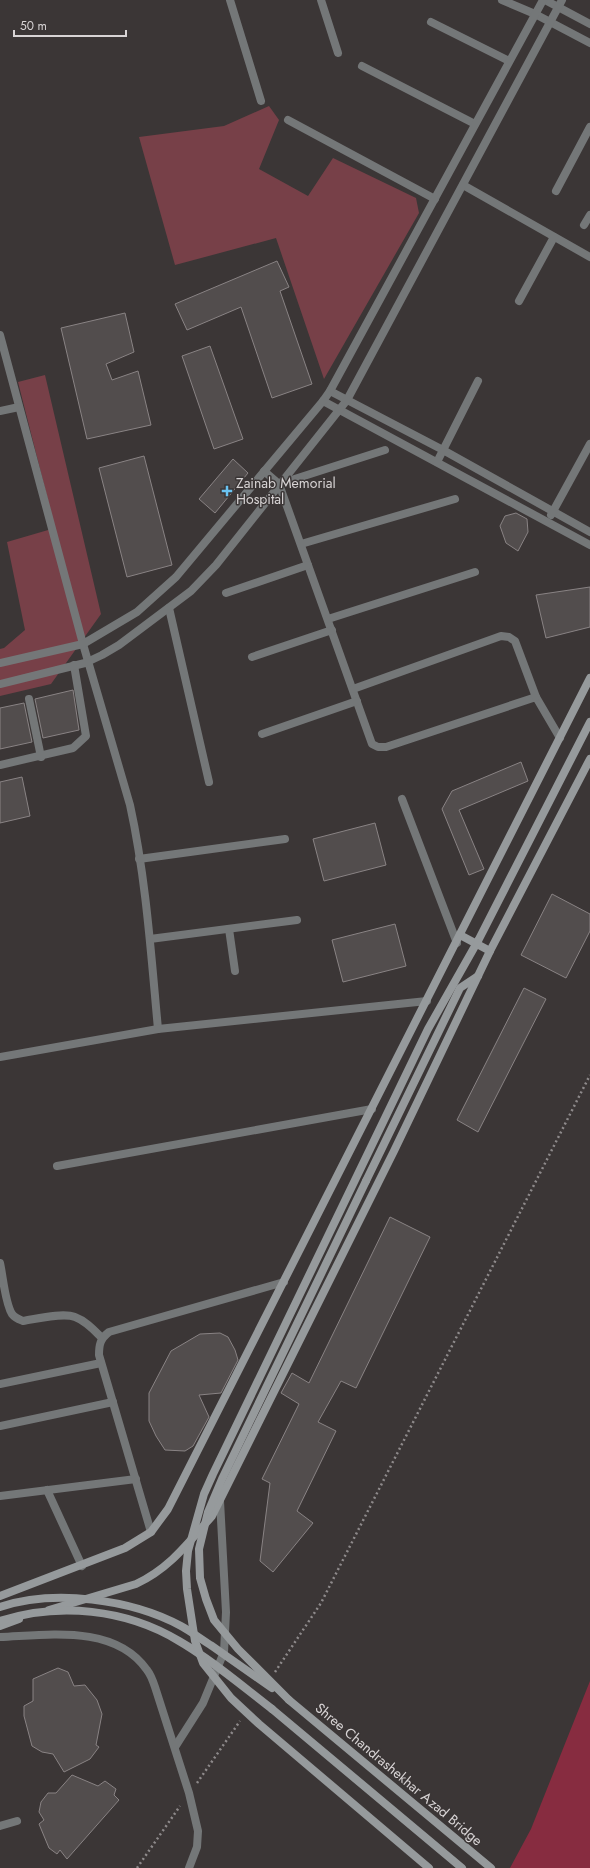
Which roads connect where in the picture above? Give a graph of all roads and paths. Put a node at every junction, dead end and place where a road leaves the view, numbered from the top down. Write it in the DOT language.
graph roads {
  1 [pos="230,0"];
  2 [pos="321,0"];
  3 [pos="502,0"];
  4 [pos="544,0"];
  5 [pos="560,4"];
  6 [pos="535,14"];
  7 [pos="431,22"];
  8 [pos="551,22"];
  9 [pos="590,24"];
  10 [pos="590,43"];
  11 [pos="338,53"];
  12 [pos="509,61"];
  13 [pos="362,66"];
  14 [pos="261,102"];
  15 [pos="288,120"];
  16 [pos="475,124"];
  17 [pos="590,127"];
  18 [pos="463,185"];
  19 [pos="556,191"];
  20 [pos="435,198"];
  21 [pos="590,214"];
  22 [pos="584,225"];
  23 [pos="554,237"];
  24 [pos="590,257"];
  25 [pos="519,301"];
  26 [pos="0,335"];
  27 [pos="1,345"];
  28 [pos="478,381"];
  29 [pos="330,391"];
  30 [pos="347,400"];
  31 [pos="323,401"];
  32 [pos="19,407"];
  33 [pos="340,410"];
  34 [pos="0,411"];
  35 [pos="590,444"];
  36 [pos="384,450"];
  37 [pos="443,450"];
  38 [pos="437,462"];
  39 [pos="264,471"];
  40 [pos="279,484"];
  41 [pos="455,499"];
  42 [pos="553,512"];
  43 [pos="548,523"];
  44 [pos="590,532"];
  45 [pos="301,544"];
  46 [pos="590,545"];
  47 [pos="308,565"];
  48 [pos="475,572"];
  49 [pos="226,593"];
  50 [pos="169,608"];
  51 [pos="328,620"];
  52 [pos="332,630"];
  53 [pos="83,644"];
  54 [pos="252,657"];
  55 [pos="89,661"];
  56 [pos="0,663"];
  57 [pos="74,665"];
  58 [pos="590,678"];
  59 [pos="0,684"];
  60 [pos="353,689"];
  61 [pos="536,697"];
  62 [pos="29,699"];
  63 [pos="357,701"];
  64 [pos="590,722"];
  65 [pos="262,734"];
  66 [pos="560,738"];
  67 [pos="41,756"];
  68 [pos="590,760"];
  69 [pos="0,765"];
  70 [pos="209,782"];
  71 [pos="402,799"];
  72 [pos="285,840"];
  73 [pos="139,859"];
  74 [pos="297,920"];
  75 [pos="229,929"];
  76 [pos="150,939"];
  77 [pos="459,939"];
  78 [pos="490,951"];
  79 [pos="235,971"];
  80 [pos="478,976"];
  81 [pos="427,1001"];
  82 [pos="158,1029"];
  83 [pos="0,1057"];
  84 [pos="590,1075"];
  85 [pos="372,1109"];
  86 [pos="57,1166"];
  87 [pos="0,1263"];
  88 [pos="284,1282"];
  89 [pos="102,1338"];
  90 [pos="101,1363"];
  91 [pos="0,1384"];
  92 [pos="113,1402"];
  93 [pos="0,1426"];
  94 [pos="136,1479"];
  95 [pos="47,1490"];
  96 [pos="0,1496"];
  97 [pos="220,1501"];
  98 [pos="151,1532"];
  99 [pos="82,1566"];
  100 [pos="0,1596"];
  101 [pos="0,1607"];
  102 [pos="0,1620"];
  103 [pos="0,1626"];
  104 [pos="0,1637"];
  105 [pos="274,1674"];
  106 [pos="289,1700"];
  107 [pos="243,1718"];
  108 [pos="175,1747"];
  109 [pos="189,1793"];
  110 [pos="17,1821"];
  111 [pos="0,1826"];
  112 [pos="137,1868"];
  113 [pos="190,1868"];
  114 [pos="429,1868"];
  115 [pos="462,1868"];
  116 [pos="491,1868"];
  1 -- 14 [label="street"];
  2 -- 11 [label="street"];
  3 -- 6 [label="street"];
  4 -- 5 [label="street"];
  4 -- 6 [label="street"];
  5 -- 8 [label="street"];
  5 -- 9 [label="street"];
  6 -- 8 [label="street"];
  6 -- 12 [label="street"];
  7 -- 12 [label="street"];
  8 -- 10 [label="street"];
  8 -- 18 [label="street"];
  12 -- 16 [label="street"];
  13 -- 16 [label="street"];
  15 -- 20 [label="street"];
  16 -- 20 [label="street"];
  17 -- 19 [label="street"];
  18 -- 23 [label="street"];
  18 -- 30 [label="street"];
  20 -- 29 [label="street"];
  21 -- 22 [label="street"];
  23 -- 24 [label="street"];
  23 -- 25 [label="street"];
  26 -- 27 [label="street"];
  27 -- 32 [label="street"];
  28 -- 37 [label="street"];
  29 -- 30 [label="street"];
  29 -- 31 [label="street"];
  30 -- 33 [label="street"];
  30 -- 37 [label="street"];
  31 -- 33 [label="street"];
  31 -- 39 [label="street"];
  32 -- 34 [label="street"];
  32 -- 53 [label="street"];
  33 -- 38 [label="street"];
  33 -- 40 [label="street"];
  35 -- 42 [label="street"];
  36 -- 40 [label="street"];
  37 -- 38 [label="street"];
  37 -- 42 [label="street"];
  38 -- 43 [label="street"];
  39 -- 40 [label="street"];
  39 -- 53 [label="street"];
  40 -- 45 [label="street"];
  40 -- 50 [label="street"];
  41 -- 45 [label="street"];
  42 -- 43 [label="street"];
  42 -- 44 [label="street"];
  43 -- 46 [label="street"];
  45 -- 47 [label="street"];
  47 -- 49 [label="street"];
  47 -- 51 [label="street"];
  48 -- 51 [label="street"];
  50 -- 55 [label="street"];
  50 -- 70 [label="street"];
  51 -- 52 [label="street"];
  52 -- 54 [label="street"];
  52 -- 60 [label="street"];
  53 -- 55 [label="street"];
  53 -- 56 [label="street"];
  55 -- 57 [label="street"];
  55 -- 73 [label="street"];
  57 -- 59 [label="street"];
  57 -- 67 [label="street"];
  58 -- 66 [label="main road"];
  60 -- 61 [label="street"];
  60 -- 63 [label="street"];
  61 -- 63 [label="street"];
  61 -- 66 [label="street"];
  62 -- 67 [label="street"];
  63 -- 65 [label="street"];
  64 -- 114 [label="main road, bridge"];
  66 -- 77 [label="main road"];
  67 -- 69 [label="street"];
  68 -- 78 [label="main road"];
  71 -- 77 [label="street"];
  72 -- 73 [label="street"];
  73 -- 76 [label="street"];
  74 -- 75 [label="street"];
  75 -- 76 [label="street"];
  75 -- 79 [label="street"];
  76 -- 82 [label="street"];
  77 -- 78 [label="main road"];
  77 -- 81 [label="main road"];
  78 -- 80 [label="main road"];
  80 -- 97 [label="main road"];
  80 -- 106 [label="main road, bridge"];
  81 -- 82 [label="street"];
  81 -- 85 [label="main road"];
  82 -- 83 [label="street"];
  84 -- 105 [label="path"];
  85 -- 86 [label="street"];
  85 -- 88 [label="main road"];
  87 -- 89 [label="street"];
  88 -- 89 [label="street"];
  88 -- 98 [label="main road"];
  89 -- 90 [label="street"];
  90 -- 91 [label="street"];
  90 -- 92 [label="street"];
  92 -- 93 [label="street"];
  92 -- 94 [label="street"];
  94 -- 95 [label="street"];
  94 -- 98 [label="street"];
  95 -- 96 [label="street"];
  95 -- 99 [label="street"];
  97 -- 103 [label="main road"];
  97 -- 108 [label="street"];
  98 -- 99 [label="main road"];
  99 -- 100 [label="main road"];
  101 -- 106 [label="main road, bridge"];
  102 -- 115 [label="main road, bridge"];
  104 -- 108 [label="street"];
  106 -- 116 [label="main road, Shree Chandrashekhar Azad Bridge"];
  107 -- 109 [label="path"];
  108 -- 109 [label="street"];
  109 -- 112 [label="path"];
  109 -- 113 [label="street"];
  110 -- 111 [label="street"];
}
